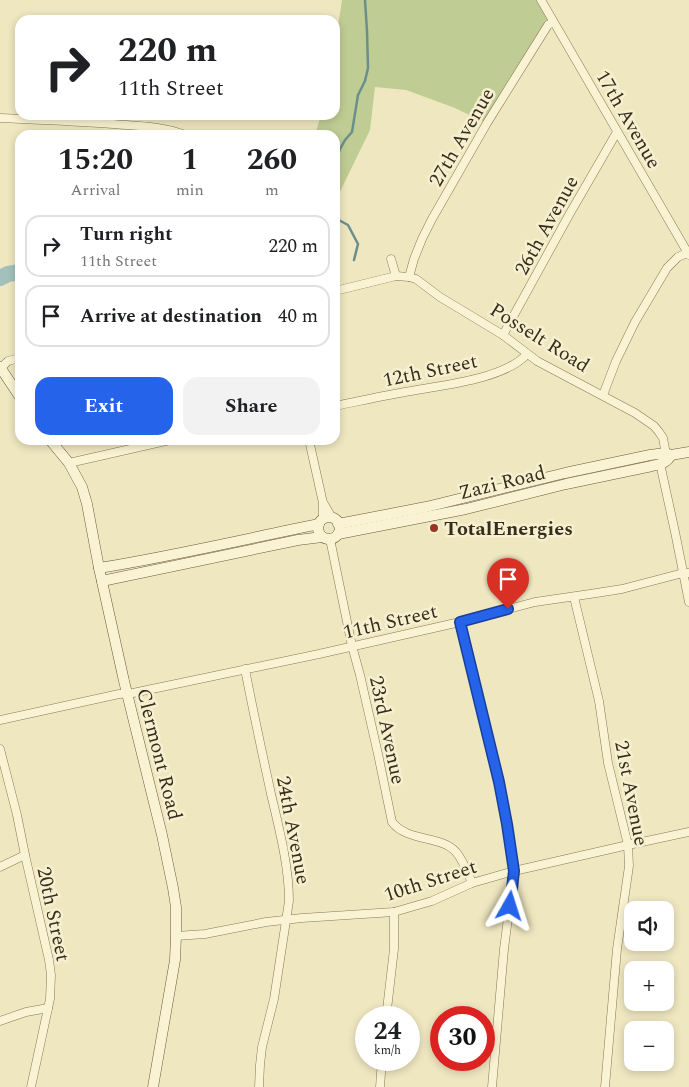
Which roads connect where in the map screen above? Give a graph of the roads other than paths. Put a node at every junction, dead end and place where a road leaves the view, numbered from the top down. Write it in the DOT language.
graph roads {
  1 [pos="540,0"];
  2 [pos="554,22"];
  3 [pos="0,118"];
  4 [pos="15,118"];
  5 [pos="61,120"];
  6 [pos="170,130"];
  7 [pos="617,132"];
  8 [pos="689,253"];
  9 [pos="391,259"];
  10 [pos="396,276"];
  11 [pos="409,277"];
  12 [pos="340,290"];
  13 [pos="503,335"];
  14 [pos="528,354"];
  15 [pos="15,359"];
  16 [pos="0,368"];
  17 [pos="15,390"];
  18 [pos="603,395"];
  19 [pos="340,405"];
  20 [pos="54,445"];
  21 [pos="148,445"];
  22 [pos="310,445"];
  23 [pos="689,452"];
  24 [pos="668,454"];
  25 [pos="69,463"];
  26 [pos="662,464"];
  27 [pos="329,528"];
  28 [pos="99,568"];
  29 [pos="686,573"];
  30 [pos="102,581"];
  31 [pos="574,596"];
  32 [pos="689,602"];
  33 [pos="460,622"];
  34 [pos="352,646"];
  35 [pos="245,669"];
  36 [pos="127,693"];
  37 [pos="0,720"];
  38 [pos="0,749"];
  39 [pos="689,832"];
  40 [pos="628,845"];
  41 [pos="25,855"];
  42 [pos="0,868"];
  43 [pos="514,871"];
  44 [pos="472,883"];
  45 [pos="394,912"];
  46 [pos="286,920"];
  47 [pos="176,936"];
  48 [pos="387,1006"];
  49 [pos="48,1008"];
  50 [pos="0,1021"];
  51 [pos="381,1071"];
  52 [pos="31,1087"];
  53 [pos="153,1087"];
  54 [pos="259,1087"];
  55 [pos="380,1087"];
  56 [pos="492,1087"];
  57 [pos="605,1087"];
  1 -- 2 [label="street, 17th Avenue"];
  2 -- 7 [label="street, 17th Avenue"];
  2 -- 11 [label="street, 27th Avenue"];
  3 -- 4 [label="street"];
  5 -- 6 [label="street"];
  7 -- 8 [label="street, 17th Avenue"];
  7 -- 13 [label="street, 26th Avenue"];
  8 -- 18 [label="street"];
  9 -- 10 [label="street"];
  10 -- 11 [label="street"];
  10 -- 12 [label="street"];
  11 -- 13 [label="street, Posselt Road"];
  13 -- 14 [label="street, Posselt Road"];
  14 -- 18 [label="street, Posselt Road"];
  14 -- 19 [label="street, 12th Street"];
  15 -- 16 [label="street"];
  16 -- 17 [label="street"];
  18 -- 24 [label="street, Posselt Road"];
  20 -- 25 [label="street, Clermont Road"];
  21 -- 25 [label="street"];
  22 -- 27 [label="street, 23rd Avenue"];
  23 -- 24 [label="street, Zazi Road"];
  24 -- 26 [label="street"];
  24 -- 27 [label="street, Zazi Road"];
  25 -- 28 [label="street, Clermont Road"];
  26 -- 27 [label="street, Zazi Road"];
  26 -- 29 [label="street"];
  27 -- 28 [label="street, Zazi Road"];
  27 -- 30 [label="street, Zazi Road"];
  27 -- 34 [label="street, 23rd Avenue"];
  28 -- 30 [label="street, Clermont Road"];
  29 -- 31 [label="street, 11th Street"];
  29 -- 32 [label="street"];
  30 -- 36 [label="street, Clermont Road"];
  31 -- 33 [label="street, 11th Street"];
  31 -- 40 [label="street, 21st Avenue"];
  33 -- 34 [label="street, 11th Street"];
  33 -- 43 [label="street"];
  34 -- 35 [label="street, 11th Street"];
  34 -- 44 [label="street, 23rd Avenue"];
  35 -- 36 [label="street, 11th Street"];
  35 -- 46 [label="street, 24th Avenue"];
  36 -- 37 [label="street, 11th Street"];
  36 -- 47 [label="street, Clermont Road"];
  38 -- 41 [label="street, 20th Street"];
  39 -- 40 [label="street, 10th Street"];
  40 -- 43 [label="street, 10th Street"];
  40 -- 57 [label="street, 21st Avenue"];
  41 -- 42 [label="street"];
  41 -- 49 [label="street, 20th Street"];
  43 -- 44 [label="street, 10th Street"];
  43 -- 56 [label="street"];
  44 -- 45 [label="street, 10th Street"];
  45 -- 46 [label="street, 10th Street"];
  45 -- 48 [label="street"];
  46 -- 47 [label="street, 10th Street"];
  46 -- 54 [label="street, 24th Avenue"];
  47 -- 53 [label="street, Clermont Road"];
  49 -- 50 [label="street"];
  49 -- 52 [label="street, 20th Street"];
  51 -- 55 [label="street"];
}
